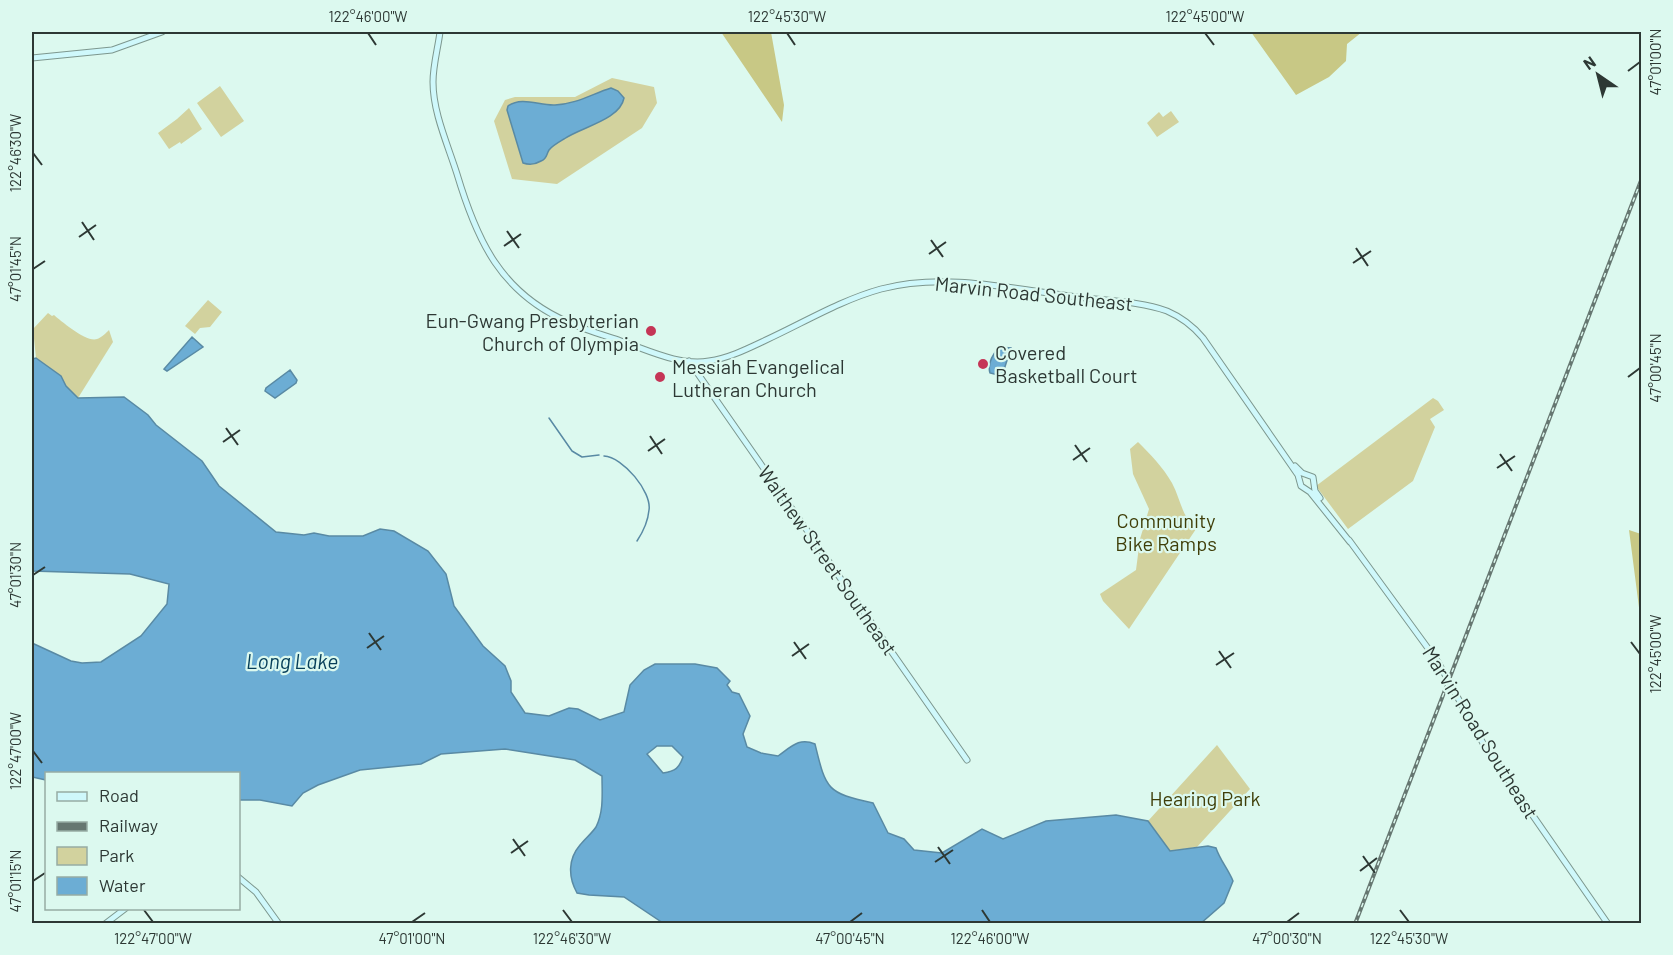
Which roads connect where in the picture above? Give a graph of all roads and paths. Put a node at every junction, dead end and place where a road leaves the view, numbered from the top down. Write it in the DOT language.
graph roads {
  1 [pos="162,32"];
  2 [pos="440,32"];
  3 [pos="32,58"];
  4 [pos="688,361"];
  5 [pos="1265,426"];
  6 [pos="1307,474"];
  7 [pos="1300,480"];
  8 [pos="1314,485"];
  9 [pos="1307,489"];
  10 [pos="1350,542"];
  11 [pos="967,760"];
  12 [pos="240,879"];
  13 [pos="125,910"];
  14 [pos="105,924"];
  15 [pos="279,924"];
  16 [pos="1608,924"];
  1 -- 3 [label="street"];
  2 -- 4 [label="street, Marvin Road Southeast"];
  4 -- 5 [label="street, Marvin Road Southeast"];
  4 -- 11 [label="street, Walthew Street Southeast"];
  5 -- 6 [label="street, Marvin Road Southeast"];
  5 -- 7 [label="street, Marvin Road Southeast"];
  6 -- 7 [label="street"];
  6 -- 8 [label="street"];
  7 -- 9 [label="street"];
  8 -- 9 [label="street"];
  8 -- 10 [label="street, Marvin Road Southeast"];
  9 -- 10 [label="street, Marvin Road Southeast"];
  10 -- 16 [label="street, Marvin Road Southeast"];
  12 -- 15 [label="street"];
  13 -- 14 [label="street"];
}
